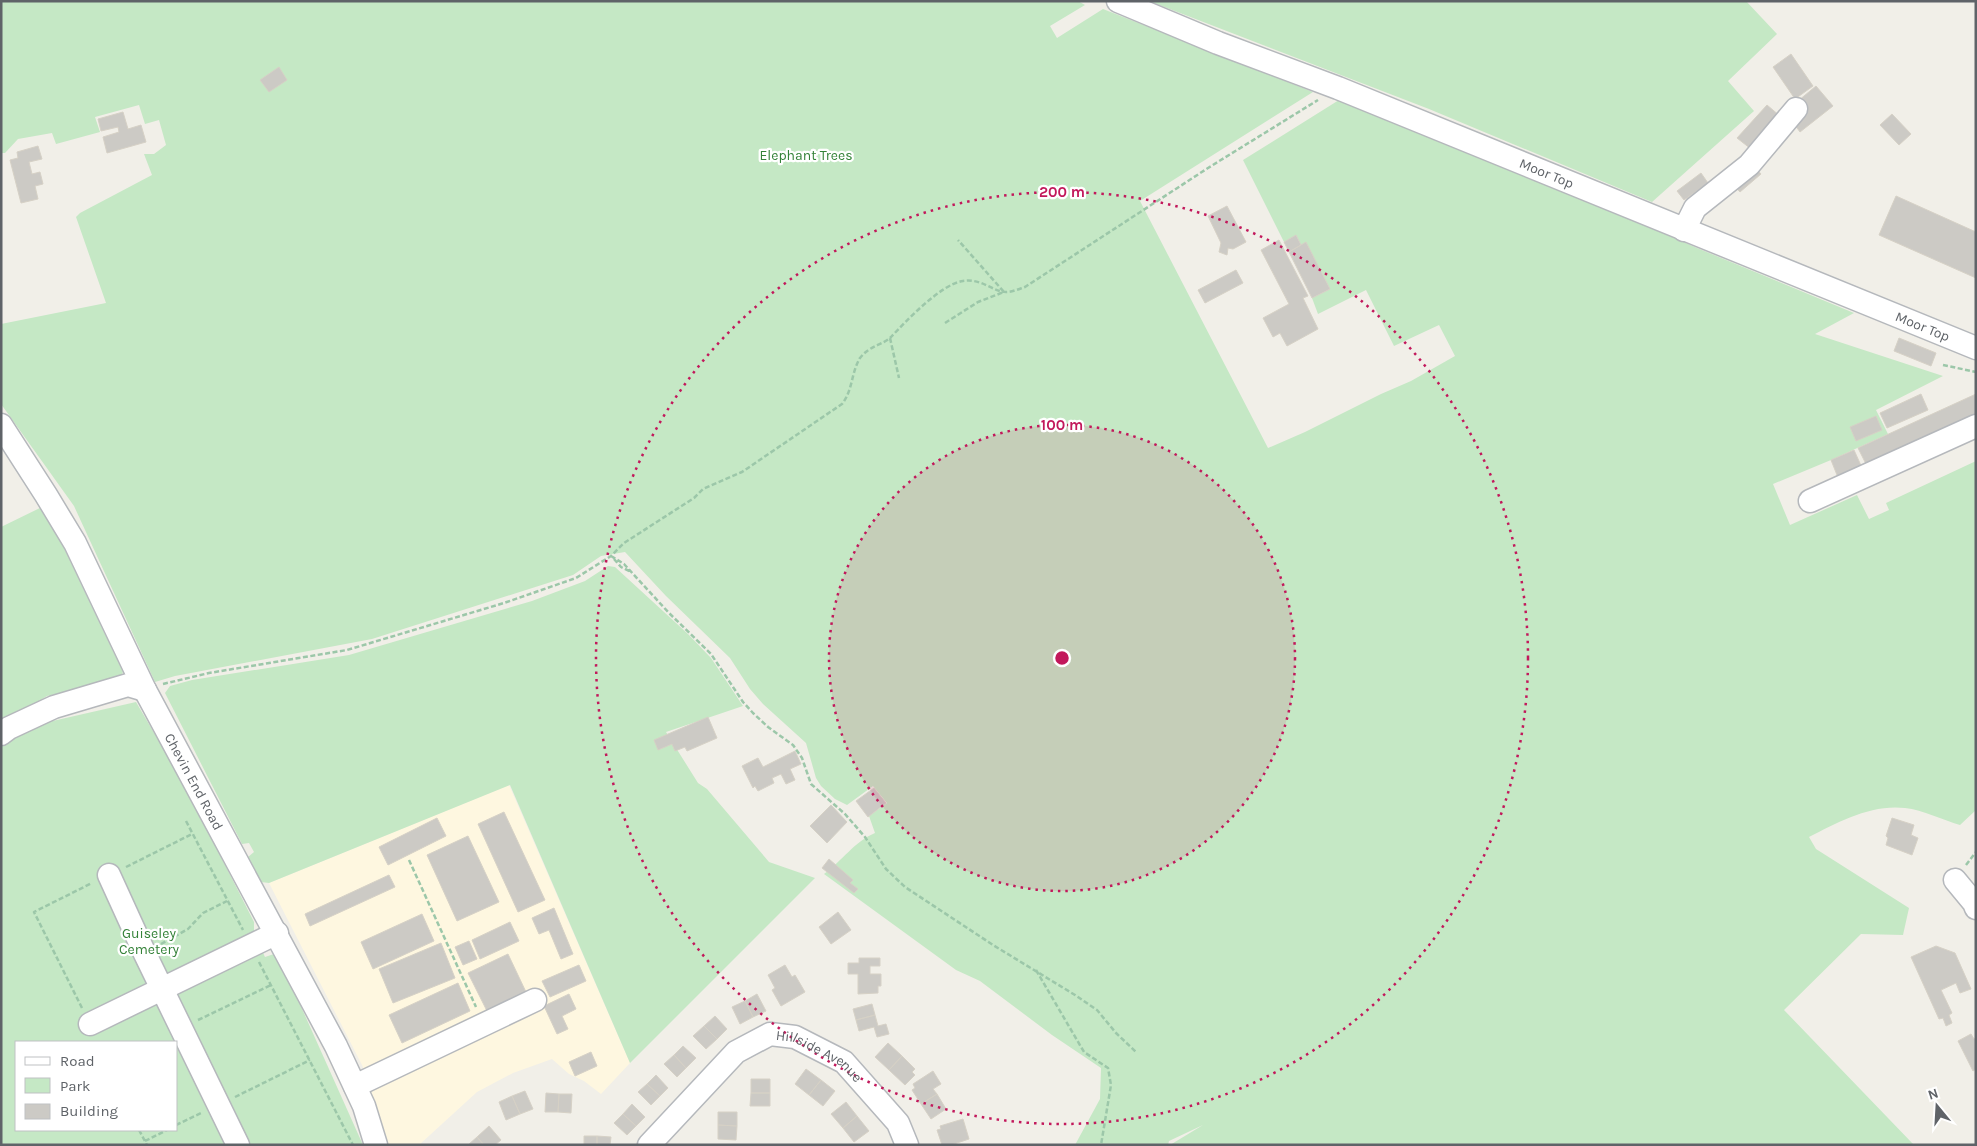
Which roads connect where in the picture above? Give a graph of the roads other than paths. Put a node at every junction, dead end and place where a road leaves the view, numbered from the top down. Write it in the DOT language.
graph roads {
  1 [pos="1118,1"];
  2 [pos="1796,109"];
  3 [pos="1684,230"];
  4 [pos="1976,348"];
  5 [pos="1,425"];
  6 [pos="1976,426"];
  7 [pos="1810,501"];
  8 [pos="145,690"];
  9 [pos="1,734"];
  10 [pos="110,875"];
  11 [pos="1955,880"];
  12 [pos="1976,908"];
  13 [pos="277,933"];
  14 [pos="162,989"];
  15 [pos="535,1000"];
  16 [pos="90,1024"];
  17 [pos="355,1086"];
  18 [pos="238,1145"];
  19 [pos="376,1145"];
  20 [pos="649,1145"];
  21 [pos="907,1145"];
  1 -- 3 [label="street, Moor Top"];
  2 -- 3 [label="street"];
  3 -- 4 [label="street, Moor Top"];
  5 -- 8 [label="street, Chevin End Road"];
  6 -- 7 [label="street"];
  8 -- 9 [label="street"];
  8 -- 13 [label="street, Chevin End Road"];
  10 -- 14 [label="street"];
  11 -- 12 [label="street"];
  13 -- 14 [label="street"];
  13 -- 17 [label="street, Chevin End Road"];
  14 -- 16 [label="street"];
  14 -- 18 [label="street"];
  15 -- 17 [label="street"];
  17 -- 19 [label="street, Chevin End Road"];
  20 -- 21 [label="street, Hillside Avenue"];
}
